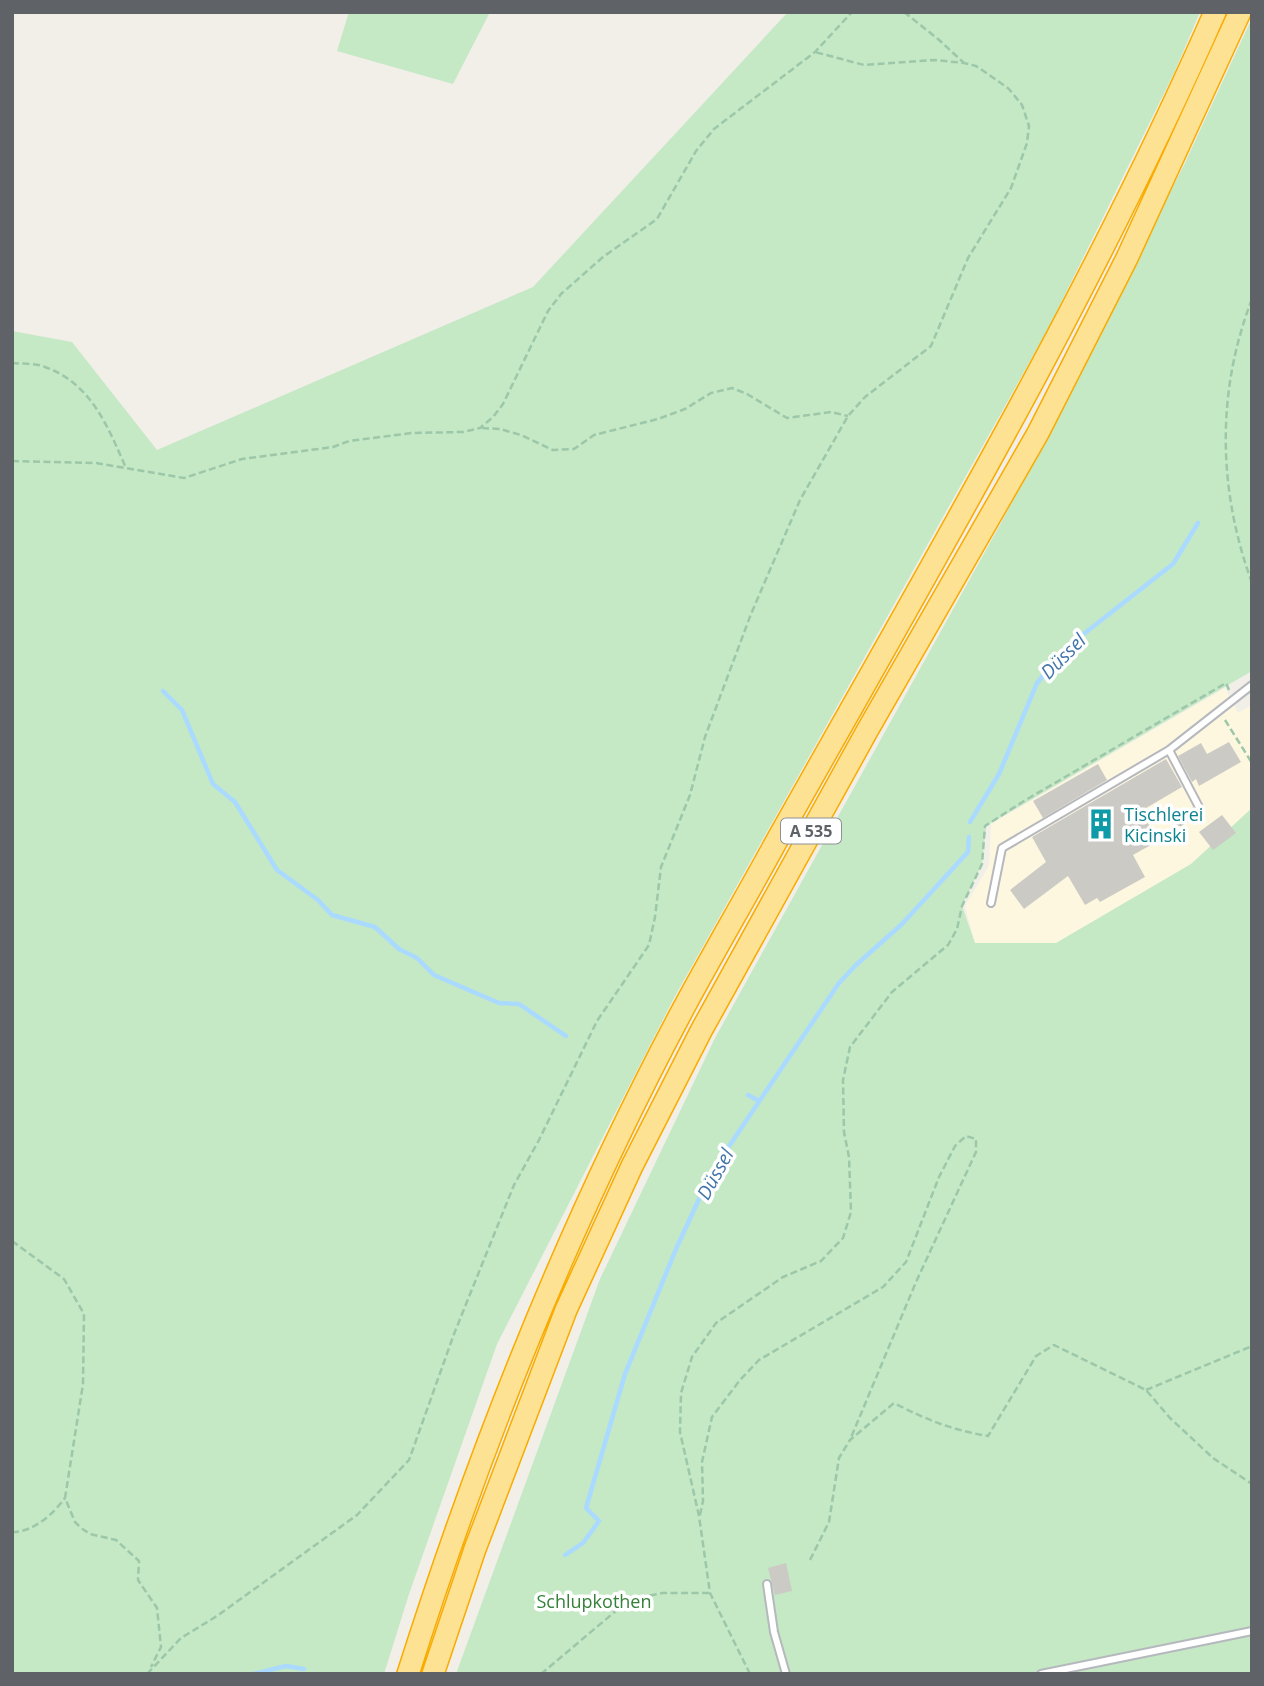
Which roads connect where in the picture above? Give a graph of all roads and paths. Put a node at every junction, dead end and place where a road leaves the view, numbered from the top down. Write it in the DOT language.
graph roads {
  1 [pos="852,12"];
  2 [pos="904,12"];
  3 [pos="1216,12"];
  4 [pos="1240,12"];
  5 [pos="815,52"];
  6 [pos="964,64"];
  7 [pos="1252,299"];
  8 [pos="12,363"];
  9 [pos="848,416"];
  10 [pos="480,428"];
  11 [pos="12,461"];
  12 [pos="126,468"];
  13 [pos="1252,583"];
  14 [pos="1252,685"];
  15 [pos="1232,701"];
  16 [pos="1169,750"];
  17 [pos="1252,763"];
  18 [pos="1180,821"];
  19 [pos="990,903"];
  20 [pos="12,1241"];
  21 [pos="1252,1346"];
  22 [pos="1146,1390"];
  23 [pos="850,1440"];
  24 [pos="1252,1484"];
  25 [pos="65,1498"];
  26 [pos="699,1516"];
  27 [pos="12,1532"];
  28 [pos="810,1560"];
  29 [pos="767,1584"];
  30 [pos="710,1593"];
  31 [pos="1252,1631"];
  32 [pos="148,1673"];
  33 [pos="408,1674"];
  34 [pos="433,1674"];
  35 [pos="541,1674"];
  36 [pos="750,1674"];
  37 [pos="786,1674"];
  38 [pos="1041,1674"];
  1 -- 5 [label="path"];
  2 -- 6 [label="path"];
  3 -- 33 [label="highway, A 535"];
  4 -- 34 [label="highway, A 535"];
  5 -- 6 [label="path"];
  5 -- 10 [label="path"];
  6 -- 9 [label="path"];
  7 -- 13 [label="path"];
  8 -- 12 [label="path"];
  9 -- 10 [label="path"];
  9 -- 32 [label="path"];
  10 -- 12 [label="path"];
  11 -- 12 [label="path"];
  14 -- 15 [label="lane"];
  15 -- 16 [label="lane"];
  15 -- 17 [label="path"];
  15 -- 26 [label="path"];
  16 -- 18 [label="lane"];
  16 -- 19 [label="lane"];
  20 -- 25 [label="path"];
  21 -- 22 [label="path"];
  22 -- 23 [label="path"];
  22 -- 24 [label="path"];
  23 -- 26 [label="path"];
  23 -- 28 [label="path"];
  25 -- 27 [label="path"];
  25 -- 32 [label="path"];
  26 -- 30 [label="path"];
  29 -- 37 [label="lane"];
  30 -- 35 [label="path"];
  30 -- 36 [label="path"];
  31 -- 38 [label="lane"];
}
